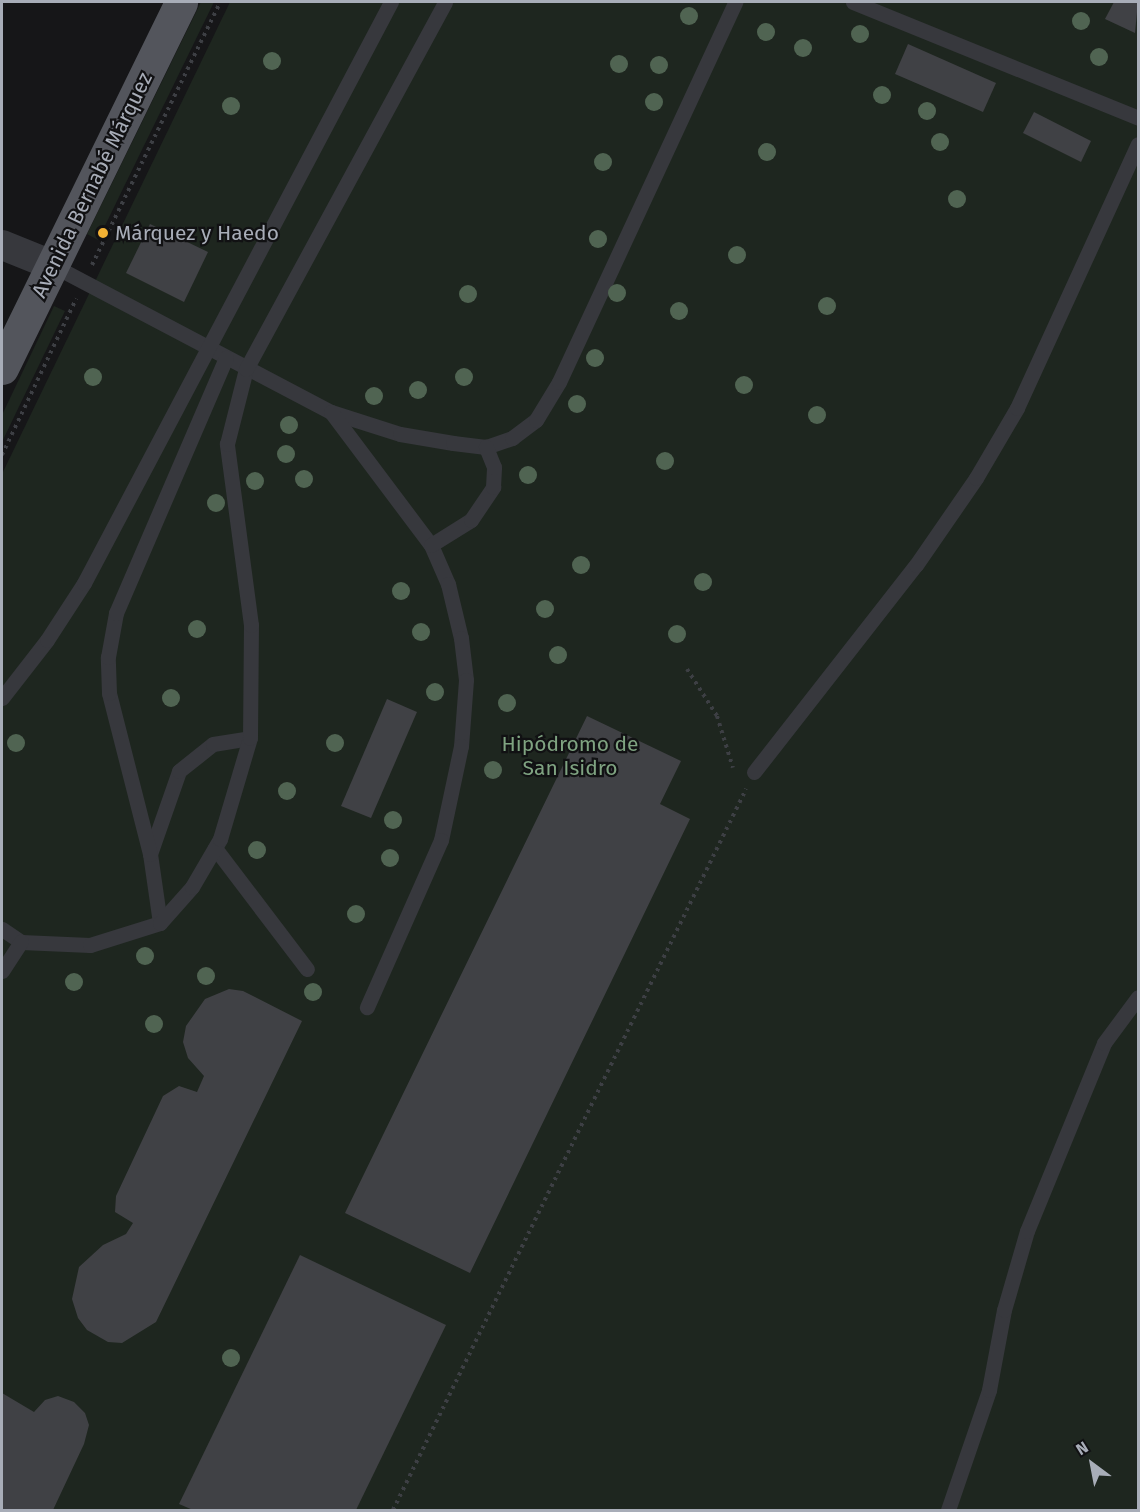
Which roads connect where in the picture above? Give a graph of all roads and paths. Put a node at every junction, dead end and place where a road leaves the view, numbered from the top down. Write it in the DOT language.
graph roads {
  1 [pos="181,2"];
  2 [pos="220,2"];
  3 [pos="391,2"];
  4 [pos="445,2"];
  5 [pos="735,2"];
  6 [pos="853,2"];
  7 [pos="1138,118"];
  8 [pos="1138,144"];
  9 [pos="2,245"];
  10 [pos="52,265"];
  11 [pos="84,282"];
  12 [pos="209,350"];
  13 [pos="226,358"];
  14 [pos="2,368"];
  15 [pos="246,369"];
  16 [pos="332,412"];
  17 [pos="486,447"];
  18 [pos="2,455"];
  19 [pos="431,545"];
  20 [pos="687,669"];
  21 [pos="2,698"];
  22 [pos="250,738"];
  23 [pos="751,778"];
  24 [pos="215,848"];
  25 [pos="150,854"];
  26 [pos="160,923"];
  27 [pos="2,929"];
  28 [pos="21,942"];
  29 [pos="307,969"];
  30 [pos="2,971"];
  31 [pos="1138,997"];
  32 [pos="367,1007"];
  33 [pos="393,1510"];
  34 [pos="948,1510"];
  1 -- 10 [label="main road, Avenida Bernabé Márquez"];
  2 -- 11 [label="path"];
  3 -- 12 [label="lane"];
  4 -- 15 [label="lane"];
  5 -- 17 [label="lane"];
  6 -- 7 [label="lane"];
  8 -- 23 [label="lane"];
  9 -- 10 [label="street"];
  10 -- 11 [label="lane"];
  10 -- 14 [label="main road, Avenida Bernabé Márquez"];
  11 -- 12 [label="lane"];
  11 -- 18 [label="path"];
  12 -- 13 [label="lane"];
  12 -- 21 [label="lane"];
  13 -- 15 [label="lane"];
  13 -- 25 [label="lane"];
  15 -- 16 [label="lane"];
  15 -- 22 [label="lane"];
  16 -- 17 [label="lane"];
  16 -- 19 [label="lane"];
  17 -- 19 [label="lane"];
  19 -- 32 [label="lane"];
  20 -- 23 [label="path"];
  22 -- 24 [label="lane"];
  22 -- 25 [label="lane"];
  23 -- 33 [label="path"];
  24 -- 26 [label="lane"];
  24 -- 29 [label="lane"];
  25 -- 26 [label="lane"];
  26 -- 28 [label="lane"];
  27 -- 28 [label="lane"];
  28 -- 30 [label="lane"];
  31 -- 34 [label="lane"];
}
